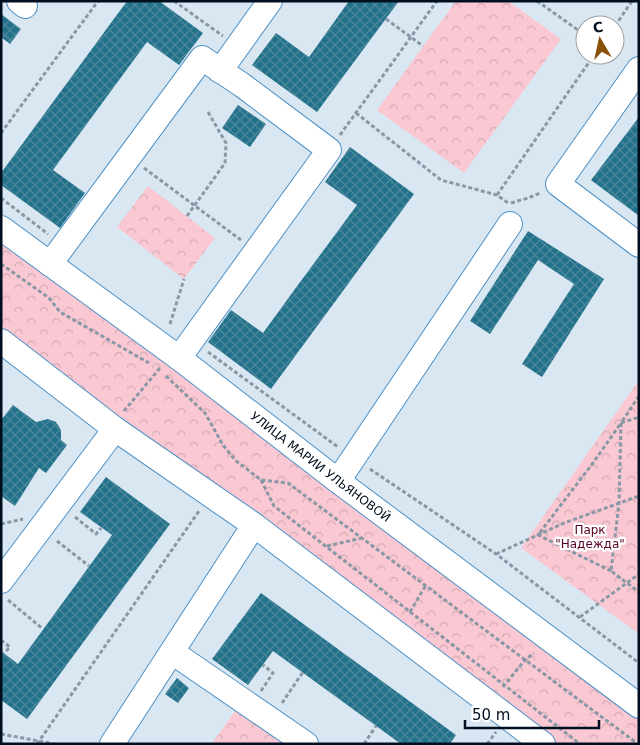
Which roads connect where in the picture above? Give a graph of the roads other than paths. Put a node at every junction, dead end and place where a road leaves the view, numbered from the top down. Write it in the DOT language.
graph roads {
  1 [pos="270,1"];
  2 [pos="639,69"];
  3 [pos="220,71"];
  4 [pos="510,224"];
  5 [pos="1,228"];
  6 [pos="639,245"];
  7 [pos="58,255"];
  8 [pos="1,341"];
  9 [pos="179,353"];
  10 [pos="117,424"];
  11 [pos="338,481"];
  12 [pos="254,526"];
  13 [pos="1,580"];
  14 [pos="172,652"];
  15 [pos="639,706"];
  16 [pos="112,744"];
  17 [pos="306,744"];
  18 [pos="543,744"];
  1 -- 3 [label="street"];
  2 -- 6 [label="street"];
  3 -- 7 [label="street"];
  3 -- 9 [label="street"];
  4 -- 11 [label="street"];
  5 -- 7 [label="street, УЛИЦА МАРИИ УЛЬЯНОВОЙ"];
  7 -- 9 [label="street, УЛИЦА МАРИИ УЛЬЯНОВОЙ"];
  8 -- 10 [label="street"];
  9 -- 11 [label="street, УЛИЦА МАРИИ УЛЬЯНОВОЙ"];
  10 -- 12 [label="street"];
  10 -- 13 [label="street"];
  11 -- 15 [label="street, УЛИЦА МАРИИ УЛЬЯНОВОЙ"];
  12 -- 14 [label="street"];
  12 -- 18 [label="street"];
  14 -- 16 [label="street"];
  14 -- 17 [label="street"];
}
